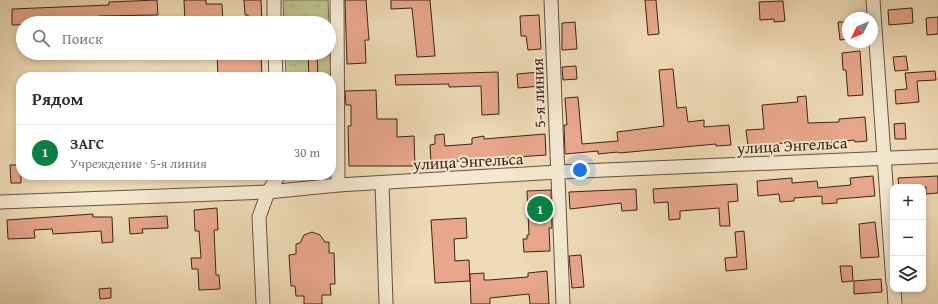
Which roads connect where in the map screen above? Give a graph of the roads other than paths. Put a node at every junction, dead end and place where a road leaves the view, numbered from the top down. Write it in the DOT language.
graph roads {
  1 [pos="274,0"];
  2 [pos="337,0"];
  3 [pos="551,0"];
  4 [pos="873,0"];
  5 [pos="274,16"];
  6 [pos="275,60"];
  7 [pos="276,72"];
  8 [pos="938,156"];
  9 [pos="883,158"];
  10 [pos="558,172"];
  11 [pos="276,180"];
  12 [pos="382,183"];
  13 [pos="338,185"];
  14 [pos="268,192"];
  15 [pos="0,202"];
  16 [pos="891,256"];
  17 [pos="894,292"];
  18 [pos="263,304"];
  19 [pos="386,304"];
  20 [pos="563,304"];
  21 [pos="895,304"];
  1 -- 5 [label="street"];
  2 -- 13 [label="street"];
  3 -- 10 [label="street, 5-я линия"];
  4 -- 9 [label="street"];
  6 -- 7 [label="street"];
  8 -- 9 [label="street, улица Энгельса"];
  9 -- 10 [label="street, улица Энгельса"];
  9 -- 16 [label="street"];
  10 -- 12 [label="street, улица Энгельса"];
  10 -- 20 [label="street, 5-я линия"];
  11 -- 14 [label="street"];
  12 -- 13 [label="street, улица Энгельса"];
  12 -- 19 [label="street"];
  13 -- 14 [label="street, улица Энгельса"];
  14 -- 15 [label="street, улица Энгельса"];
  14 -- 18 [label="street"];
  17 -- 21 [label="street"];
}
